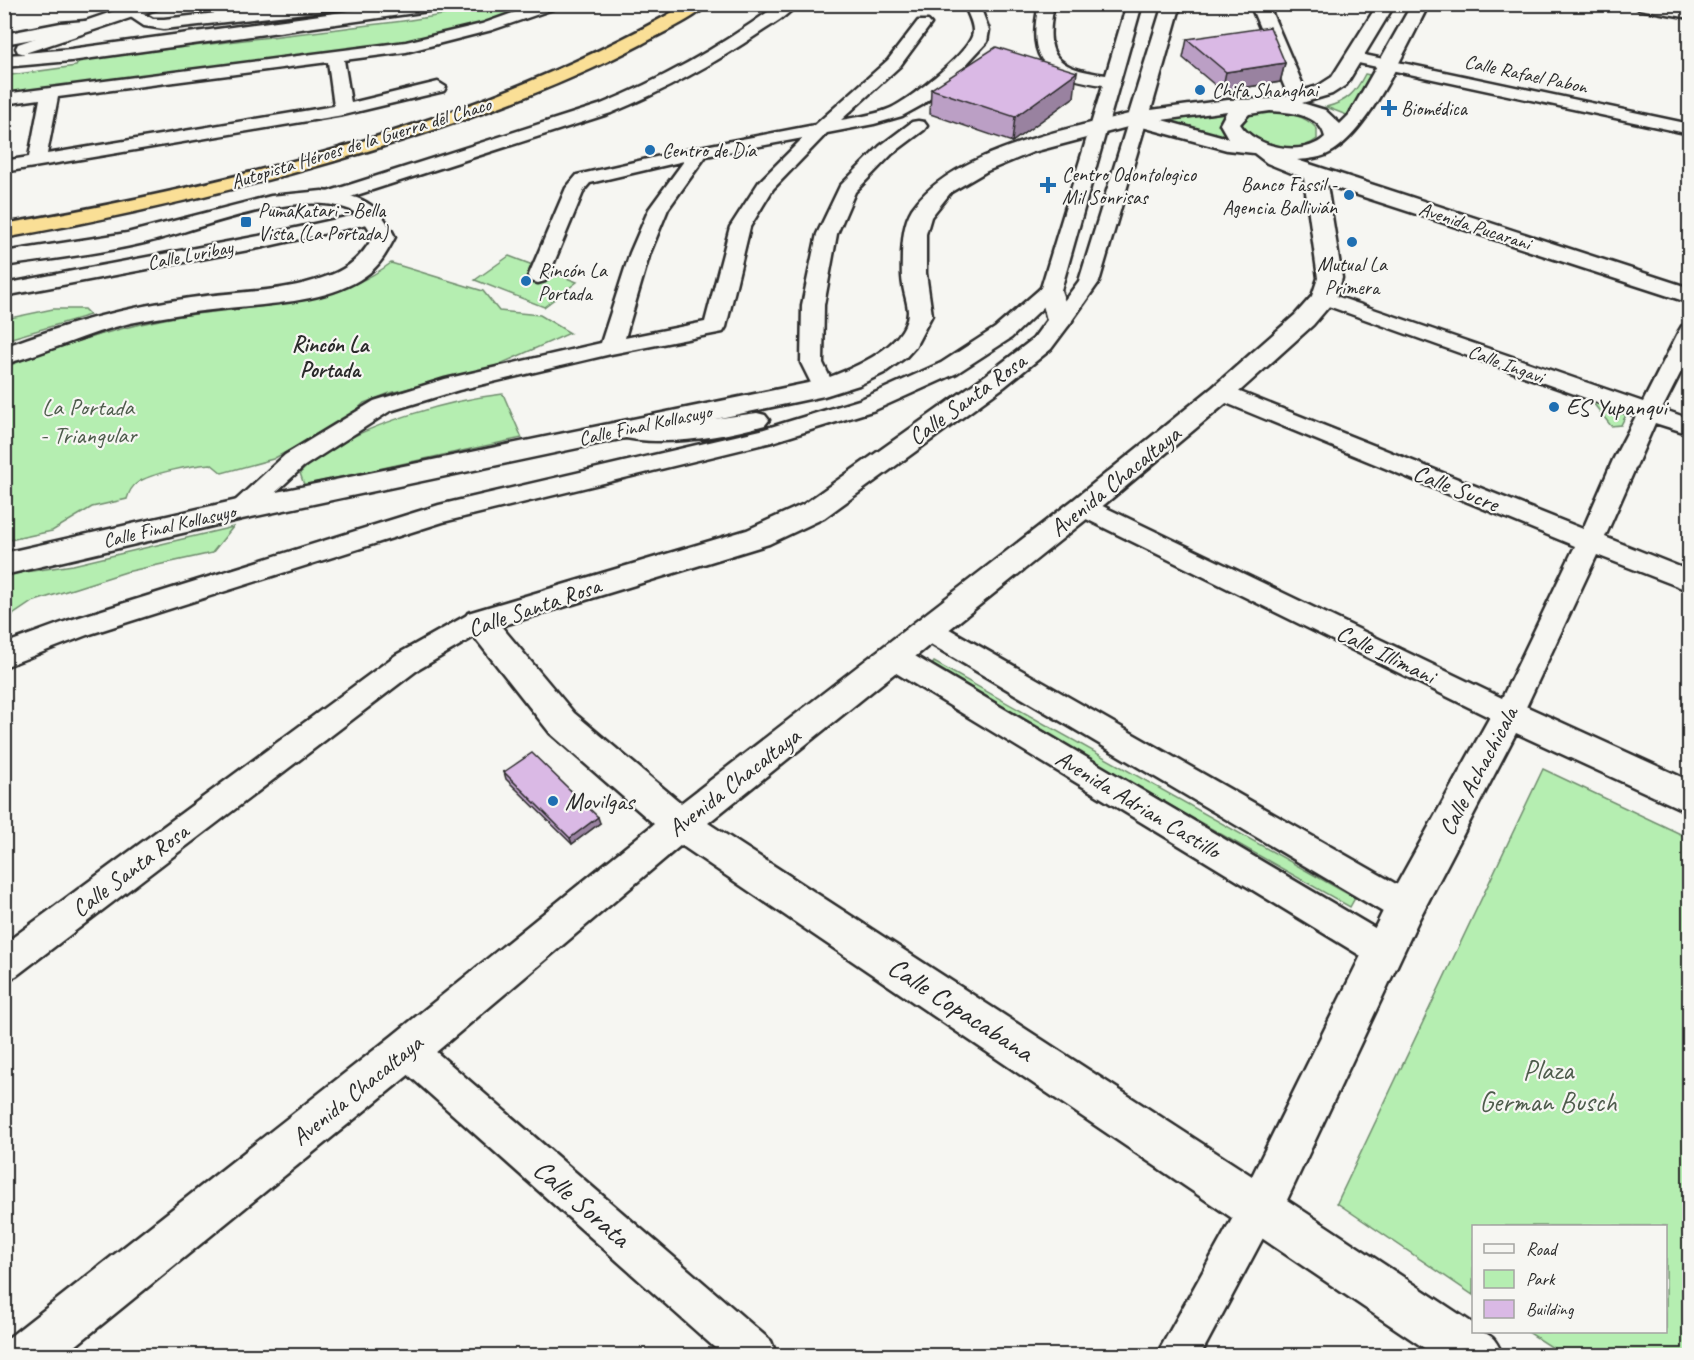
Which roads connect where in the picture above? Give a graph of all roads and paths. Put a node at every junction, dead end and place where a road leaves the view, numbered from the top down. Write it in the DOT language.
graph roads {
  1 [pos="154,4"];
  2 [pos="341,4"];
  3 [pos="443,4"];
  4 [pos="554,4"];
  5 [pos="675,4"];
  6 [pos="700,4"];
  7 [pos="790,4"];
  8 [pos="971,4"];
  9 [pos="1047,4"];
  10 [pos="1136,4"];
  11 [pos="1172,4"];
  12 [pos="1259,4"];
  13 [pos="1387,4"];
  14 [pos="1421,4"];
  15 [pos="1639,4"];
  16 [pos="131,12"];
  17 [pos="1689,14"];
  18 [pos="923,24"];
  19 [pos="85,26"];
  20 [pos="4,39"];
  21 [pos="335,56"];
  22 [pos="1355,58"];
  23 [pos="4,59"];
  24 [pos="1388,66"];
  25 [pos="1113,81"];
  26 [pos="438,87"];
  27 [pos="50,93"];
  28 [pos="1298,97"];
  29 [pos="4,99"];
  30 [pos="1269,105"];
  31 [pos="343,110"];
  32 [pos="1138,119"];
  33 [pos="918,126"];
  34 [pos="1100,128"];
  35 [pos="821,129"];
  36 [pos="1689,129"];
  37 [pos="1333,142"];
  38 [pos="1260,148"];
  39 [pos="700,152"];
  40 [pos="37,162"];
  41 [pos="1310,164"];
  42 [pos="4,167"];
  43 [pos="328,198"];
  44 [pos="4,215"];
  45 [pos="374,217"];
  46 [pos="4,231"];
  47 [pos="4,259"];
  48 [pos="538,277"];
  49 [pos="4,290"];
  50 [pos="1051,290"];
  51 [pos="1689,296"];
  52 [pos="1324,298"];
  53 [pos="1059,321"];
  54 [pos="1689,331"];
  55 [pos="611,347"];
  56 [pos="4,356"];
  57 [pos="824,388"];
  58 [pos="1222,393"];
  59 [pos="867,405"];
  60 [pos="1650,412"];
  61 [pos="1689,427"];
  62 [pos="620,430"];
  63 [pos="1083,507"];
  64 [pos="242,509"];
  65 [pos="1590,542"];
  66 [pos="4,564"];
  67 [pos="1689,582"];
  68 [pos="479,621"];
  69 [pos="927,629"];
  70 [pos="4,656"];
  71 [pos="893,657"];
  72 [pos="1509,714"];
  73 [pos="1689,798"];
  74 [pos="680,824"];
  75 [pos="1405,907"];
  76 [pos="1383,951"];
  77 [pos="4,965"];
  78 [pos="407,1050"];
  79 [pos="1260,1208"];
  80 [pos="44,1349"];
  81 [pos="756,1356"];
  82 [pos="1177,1356"];
  83 [pos="1479,1356"];
  1 -- 16 [label="street"];
  2 -- 16 [label="street"];
  3 -- 23 [label="street"];
  4 -- 21 [label="street"];
  5 -- 44 [label="highway, Autopista Héroes de la Guerra del Chaco"];
  6 -- 46 [label="highway, Autopista Héroes de la Guerra del Chaco"];
  7 -- 43 [label="street"];
  8 -- 35 [label="street"];
  9 -- 25 [label="street"];
  10 -- 25 [label="street"];
  11 -- 32 [label="street"];
  12 -- 28 [label="street"];
  13 -- 22 [label="street"];
  14 -- 24 [label="street"];
  15 -- 17 [label="street"];
  16 -- 19 [label="street"];
  18 -- 35 [label="street"];
  19 -- 20 [label="street"];
  19 -- 23 [label="street"];
  21 -- 27 [label="street"];
  21 -- 31 [label="street"];
  22 -- 24 [label="street, Calle Rafael Pabon"];
  22 -- 28 [label="street"];
  24 -- 36 [label="street, Calle Rafael Pabon"];
  24 -- 37 [label="street"];
  25 -- 34 [label="street"];
  26 -- 31 [label="street"];
  27 -- 29 [label="street"];
  27 -- 40 [label="street"];
  28 -- 30 [label="street"];
  30 -- 32 [label="street, Calle Final Kollasuyo"];
  30 -- 37 [label="street"];
  30 -- 38 [label="street, Avenida Pucarani"];
  31 -- 40 [label="street"];
  32 -- 34 [label="street, Calle Final Kollasuyo"];
  32 -- 38 [label="street, Calle Final Kollasuyo"];
  32 -- 53 [label="street, Calle Santa Rosa"];
  33 -- 57 [label="street"];
  34 -- 50 [label="street"];
  34 -- 57 [label="street, Calle Final Kollasuyo"];
  35 -- 39 [label="street"];
  35 -- 55 [label="street"];
  37 -- 41 [label="street"];
  38 -- 41 [label="street, Avenida Pucarani"];
  39 -- 48 [label="street"];
  39 -- 55 [label="street"];
  40 -- 42 [label="street"];
  41 -- 51 [label="street, Avenida Pucarani"];
  41 -- 52 [label="street"];
  43 -- 45 [label="street"];
  43 -- 47 [label="street"];
  45 -- 49 [label="street, Calle Luribay"];
  45 -- 56 [label="street"];
  50 -- 53 [label="street"];
  50 -- 59 [label="street, Calle Final Kollasuyo"];
  52 -- 58 [label="street, Avenida Chacaltaya"];
  52 -- 60 [label="street, Calle Ingavi"];
  53 -- 68 [label="street, Calle Santa Rosa"];
  54 -- 60 [label="street, Calle Achachicala"];
  55 -- 64 [label="street"];
  57 -- 62 [label="street, Calle Final Kollasuyo"];
  58 -- 63 [label="street, Avenida Chacaltaya"];
  58 -- 65 [label="street, Calle Sucre"];
  59 -- 62 [label="street"];
  59 -- 70 [label="street, Calle Final Kollasuyo"];
  60 -- 61 [label="street, Calle Ingavi"];
  60 -- 65 [label="street, Calle Achachicala"];
  62 -- 64 [label="street, Calle Final Kollasuyo"];
  63 -- 69 [label="street, Avenida Chacaltaya"];
  63 -- 72 [label="street, Calle Illimani"];
  64 -- 66 [label="street, Calle Final Kollasuyo"];
  65 -- 67 [label="street, Calle Sucre"];
  65 -- 72 [label="street, Calle Achachicala"];
  68 -- 74 [label="street, Calle Copacabana"];
  68 -- 77 [label="street, Calle Santa Rosa"];
  69 -- 71 [label="street, Avenida Chacaltaya"];
  69 -- 75 [label="street, Avenida Adrian Castillo"];
  71 -- 74 [label="street, Avenida Chacaltaya"];
  71 -- 76 [label="street, Avenida Adrian Castillo"];
  72 -- 73 [label="street, Calle Illimani"];
  72 -- 75 [label="street, Calle Achachicala"];
  74 -- 78 [label="street, Avenida Chacaltaya"];
  74 -- 79 [label="street, Calle Copacabana"];
  75 -- 76 [label="street, Calle Achachicala"];
  76 -- 79 [label="street, Calle Achachicala"];
  78 -- 80 [label="street, Avenida Chacaltaya"];
  78 -- 81 [label="street, Calle Sorata"];
  79 -- 82 [label="street"];
  79 -- 83 [label="street, Calle Copacabana"];
}
